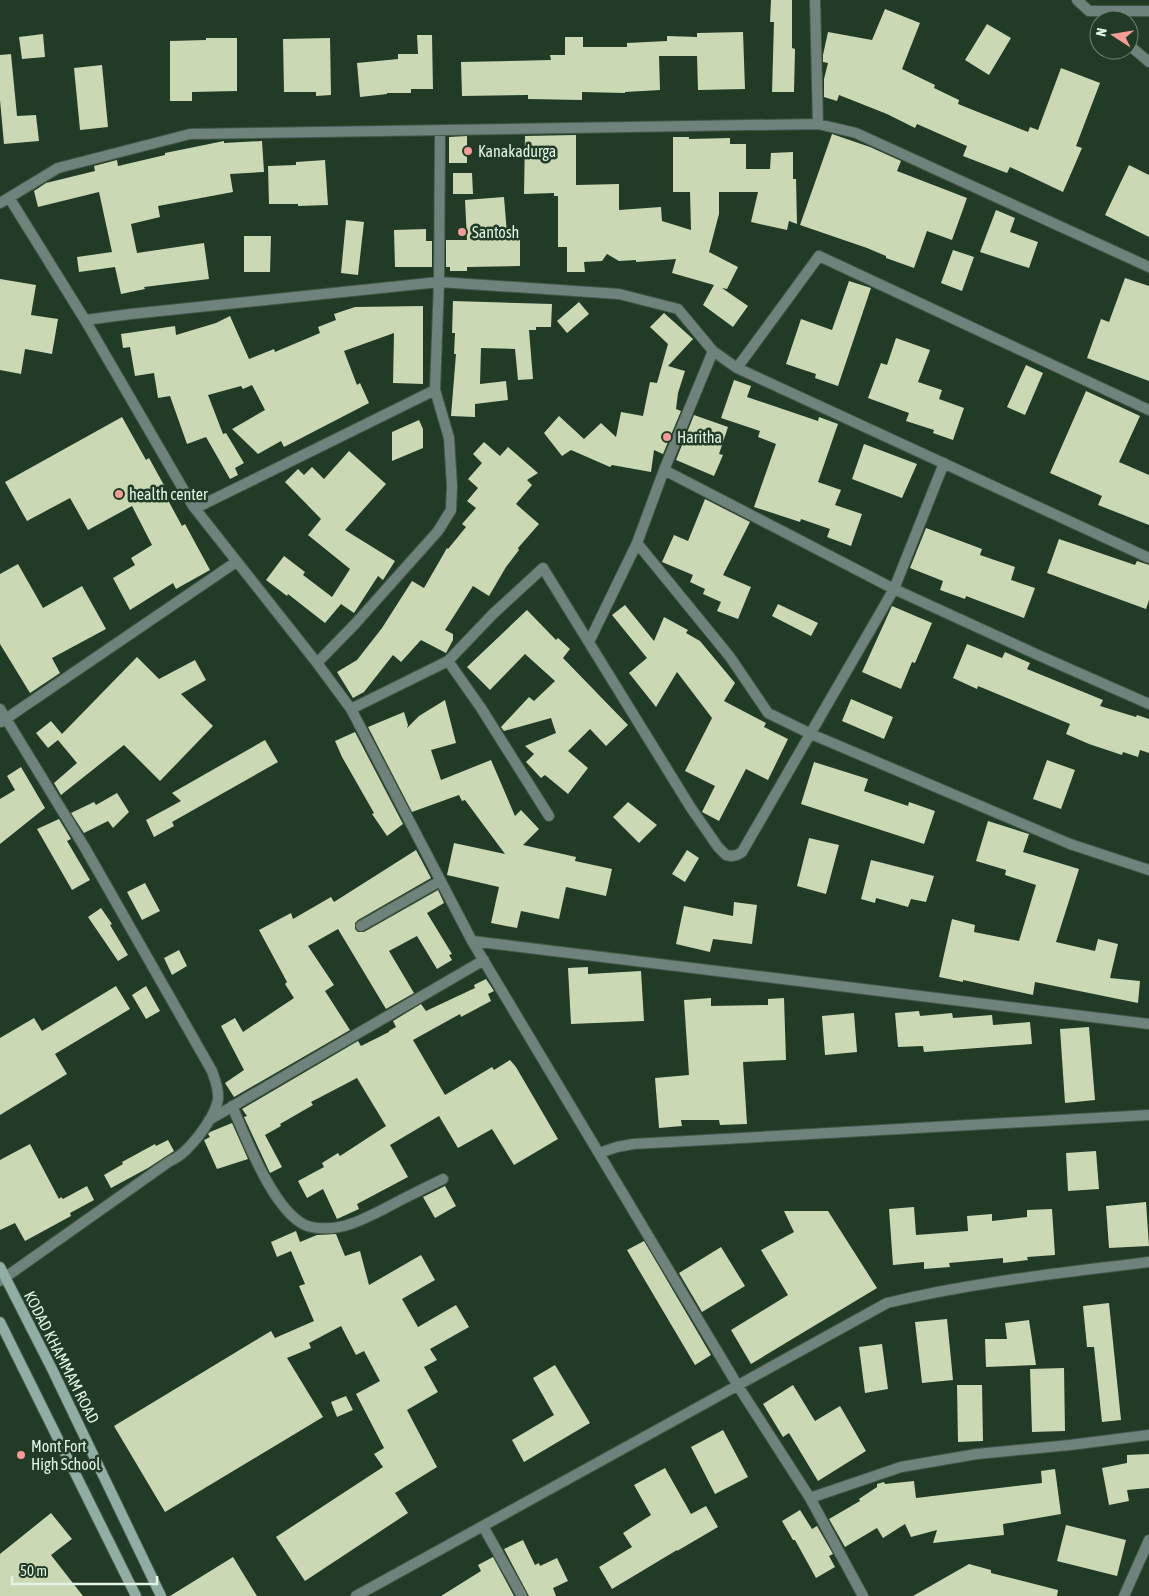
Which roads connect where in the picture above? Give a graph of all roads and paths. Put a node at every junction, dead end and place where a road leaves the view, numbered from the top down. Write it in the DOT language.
graph roads {
  1 [pos="815,0"];
  2 [pos="1077,0"];
  3 [pos="1089,12"];
  4 [pos="1139,54"];
  5 [pos="1149,62"];
  6 [pos="818,124"];
  7 [pos="440,131"];
  8 [pos="10,199"];
  9 [pos="0,203"];
  10 [pos="1149,266"];
  11 [pos="438,282"];
  12 [pos="85,320"];
  13 [pos="713,351"];
  14 [pos="737,368"];
  15 [pos="435,390"];
  16 [pos="1149,410"];
  17 [pos="944,463"];
  18 [pos="664,470"];
  19 [pos="193,506"];
  20 [pos="637,543"];
  21 [pos="1149,558"];
  22 [pos="236,562"];
  23 [pos="894,589"];
  24 [pos="589,642"];
  25 [pos="448,661"];
  26 [pos="317,663"];
  27 [pos="1149,704"];
  28 [pos="351,709"];
  29 [pos="2,717"];
  30 [pos="811,734"];
  31 [pos="549,816"];
  32 [pos="1149,870"];
  33 [pos="440,881"];
  34 [pos="361,926"];
  35 [pos="472,941"];
  36 [pos="484,960"];
  37 [pos="1149,1024"];
  38 [pos="232,1106"];
  39 [pos="1149,1115"];
  40 [pos="209,1120"];
  41 [pos="599,1154"];
  42 [pos="443,1179"];
  43 [pos="1149,1262"];
  44 [pos="0,1267"];
  45 [pos="3,1279"];
  46 [pos="0,1322"];
  47 [pos="738,1386"];
  48 [pos="1149,1435"];
  49 [pos="810,1498"];
  50 [pos="483,1526"];
  51 [pos="1149,1540"];
  52 [pos="136,1596"];
  53 [pos="161,1596"];
  54 [pos="356,1596"];
  55 [pos="522,1596"];
  56 [pos="863,1596"];
  57 [pos="1124,1596"];
  1 -- 6 [label="street"];
  2 -- 3 [label="street"];
  4 -- 5 [label="street"];
  6 -- 7 [label="street"];
  6 -- 10 [label="street"];
  7 -- 8 [label="street"];
  7 -- 11 [label="street"];
  8 -- 9 [label="street"];
  8 -- 12 [label="street"];
  11 -- 12 [label="street"];
  11 -- 13 [label="street"];
  11 -- 15 [label="street"];
  12 -- 19 [label="street"];
  13 -- 14 [label="street"];
  13 -- 18 [label="street"];
  14 -- 16 [label="street"];
  14 -- 17 [label="street"];
  15 -- 19 [label="street"];
  15 -- 26 [label="street"];
  17 -- 21 [label="street"];
  17 -- 23 [label="street"];
  18 -- 20 [label="street"];
  18 -- 23 [label="street"];
  19 -- 22 [label="street"];
  20 -- 24 [label="street"];
  20 -- 30 [label="street"];
  22 -- 26 [label="street"];
  22 -- 29 [label="street"];
  23 -- 27 [label="street"];
  23 -- 30 [label="street"];
  24 -- 25 [label="street"];
  24 -- 30 [label="street"];
  25 -- 28 [label="street"];
  25 -- 31 [label="street"];
  26 -- 28 [label="street"];
  28 -- 33 [label="street"];
  29 -- 40 [label="street"];
  30 -- 32 [label="street"];
  33 -- 34 [label="street"];
  33 -- 35 [label="street"];
  35 -- 36 [label="street"];
  35 -- 37 [label="street"];
  36 -- 38 [label="street"];
  36 -- 41 [label="street"];
  38 -- 40 [label="street"];
  38 -- 42 [label="street"];
  39 -- 41 [label="street"];
  40 -- 45 [label="street"];
  41 -- 47 [label="street"];
  43 -- 47 [label="street"];
  44 -- 45 [label="main road, KODAD KHAMMAM ROAD"];
  45 -- 53 [label="main road, KODAD KHAMMAM ROAD"];
  46 -- 52 [label="main road"];
  47 -- 49 [label="street"];
  47 -- 50 [label="street"];
  48 -- 49 [label="street"];
  49 -- 56 [label="street"];
  50 -- 54 [label="street"];
  50 -- 55 [label="street"];
  51 -- 57 [label="street"];
}
